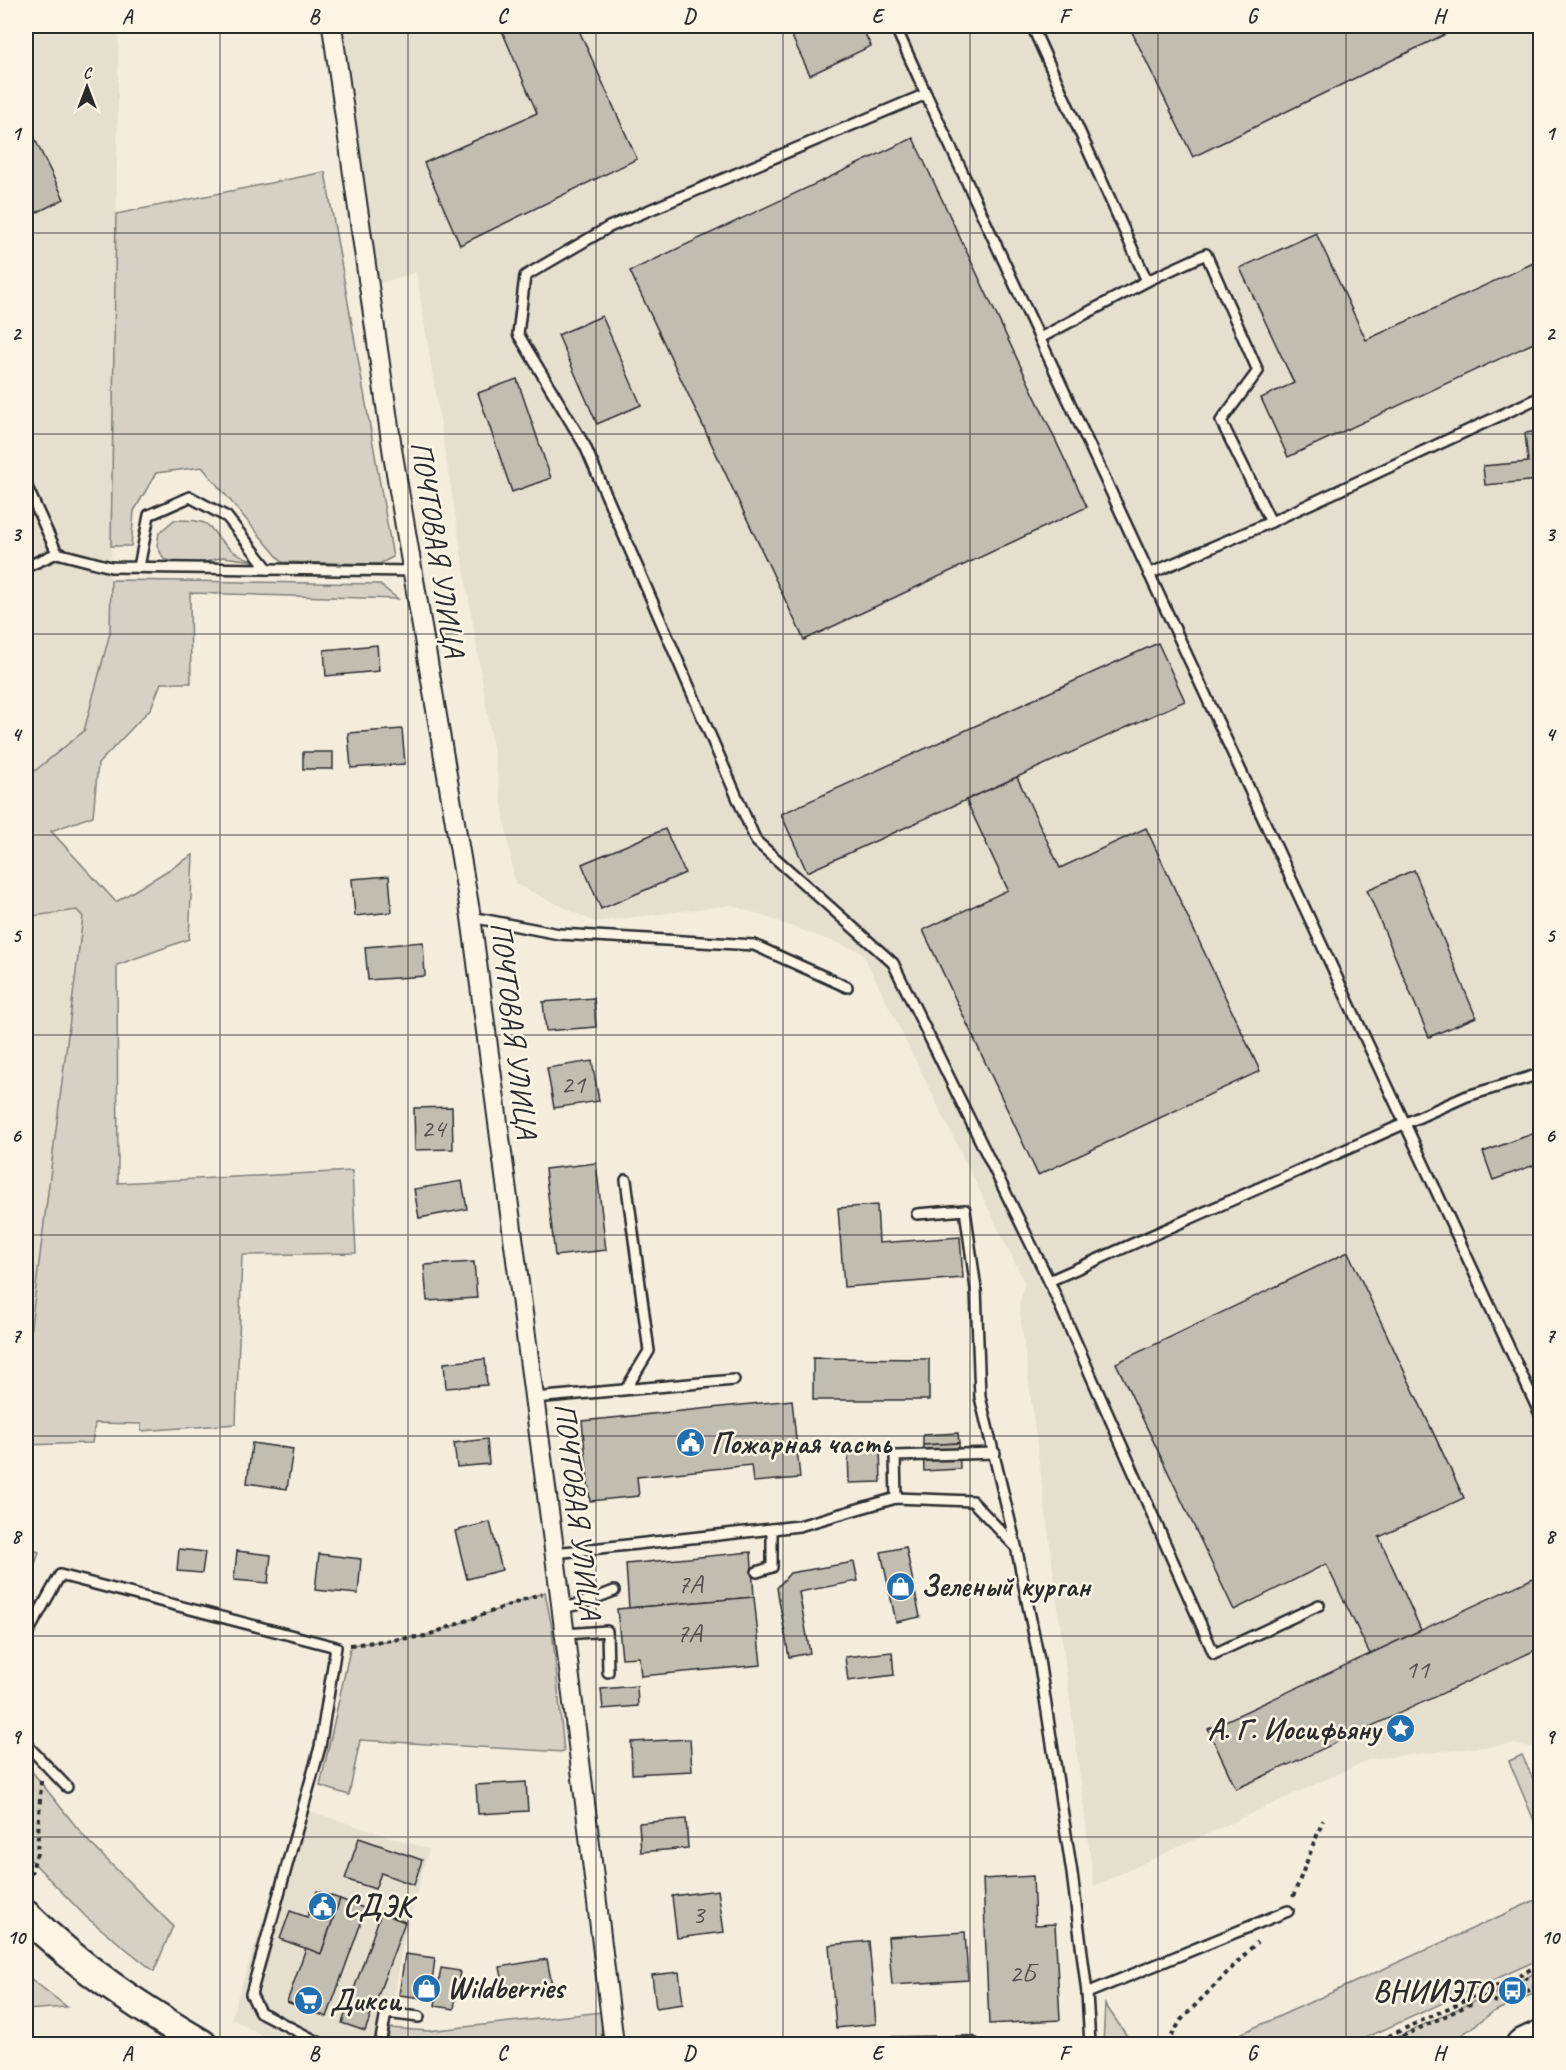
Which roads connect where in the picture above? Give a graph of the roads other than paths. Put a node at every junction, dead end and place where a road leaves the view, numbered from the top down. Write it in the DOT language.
graph roads {
  1 [pos="332,26"];
  2 [pos="895,26"];
  3 [pos="1032,26"];
  4 [pos="926,94"];
  5 [pos="1147,280"];
  6 [pos="1040,338"];
  7 [pos="1540,397"];
  8 [pos="26,484"];
  9 [pos="1270,522"];
  10 [pos="57,553"];
  11 [pos="26,567"];
  12 [pos="139,567"];
  13 [pos="268,569"];
  14 [pos="413,571"];
  15 [pos="1149,574"];
  16 [pos="471,917"];
  17 [pos="847,987"];
  18 [pos="1540,1074"];
  19 [pos="1405,1123"];
  20 [pos="626,1180"];
  21 [pos="917,1214"];
  22 [pos="1049,1281"];
  23 [pos="734,1380"];
  24 [pos="626,1389"];
  25 [pos="534,1398"];
  26 [pos="1540,1414"];
  27 [pos="995,1453"];
  28 [pos="896,1498"];
  29 [pos="772,1529"];
  30 [pos="1016,1546"];
  31 [pos="555,1553"];
  32 [pos="757,1572"];
  33 [pos="614,1591"];
  34 [pos="1318,1605"];
  35 [pos="562,1608"];
  36 [pos="565,1634"];
  37 [pos="26,1636"];
  38 [pos="608,1672"];
  39 [pos="26,1744"];
  40 [pos="67,1787"];
  41 [pos="1288,1911"];
  42 [pos="26,1915"];
  43 [pos="1087,1993"];
  44 [pos="419,2017"];
  45 [pos="1540,2036"];
  46 [pos="890,2043"];
  47 [pos="202,2044"];
  48 [pos="322,2044"];
  49 [pos="380,2044"];
  50 [pos="615,2044"];
  51 [pos="975,2044"];
  52 [pos="1090,2044"];
  53 [pos="1521,2044"];
  1 -- 14 [label="street, ПОЧТОВАЯ УЛИЦА"];
  2 -- 4 [label="lane"];
  3 -- 5 [label="lane"];
  4 -- 6 [label="lane"];
  4 -- 22 [label="lane"];
  5 -- 6 [label="lane"];
  5 -- 9 [label="lane"];
  6 -- 15 [label="lane"];
  7 -- 9 [label="lane"];
  8 -- 10 [label="lane"];
  9 -- 15 [label="lane"];
  10 -- 11 [label="lane"];
  10 -- 12 [label="lane"];
  12 -- 13 [label="lane"];
  12 -- 13 [label="lane"];
  13 -- 14 [label="lane"];
  14 -- 16 [label="street, ПОЧТОВАЯ УЛИЦА"];
  15 -- 19 [label="lane"];
  16 -- 17 [label="lane"];
  16 -- 25 [label="street, ПОЧТОВАЯ УЛИЦА"];
  18 -- 19 [label="lane"];
  19 -- 22 [label="lane"];
  19 -- 26 [label="lane"];
  20 -- 24 [label="lane"];
  21 -- 27 [label="lane"];
  22 -- 34 [label="lane"];
  23 -- 24 [label="lane"];
  24 -- 25 [label="lane"];
  25 -- 31 [label="street, ПОЧТОВАЯ УЛИЦА"];
  27 -- 28 [label="lane"];
  27 -- 30 [label="lane"];
  28 -- 29 [label="lane"];
  28 -- 30 [label="lane"];
  29 -- 31 [label="lane"];
  29 -- 32 [label="lane"];
  30 -- 43 [label="lane"];
  31 -- 35 [label="street, ПОЧТОВАЯ УЛИЦА"];
  33 -- 35 [label="lane"];
  35 -- 36 [label="street, ПОЧТОВАЯ УЛИЦА"];
  36 -- 38 [label="lane"];
  36 -- 50 [label="street, ПОЧТОВАЯ УЛИЦА"];
  37 -- 48 [label="lane"];
  39 -- 40 [label="lane"];
  41 -- 43 [label="lane"];
  42 -- 47 [label="main road"];
  43 -- 52 [label="lane"];
  44 -- 49 [label="lane"];
  45 -- 53 [label="main road"];
  46 -- 51 [label="lane"];
}
